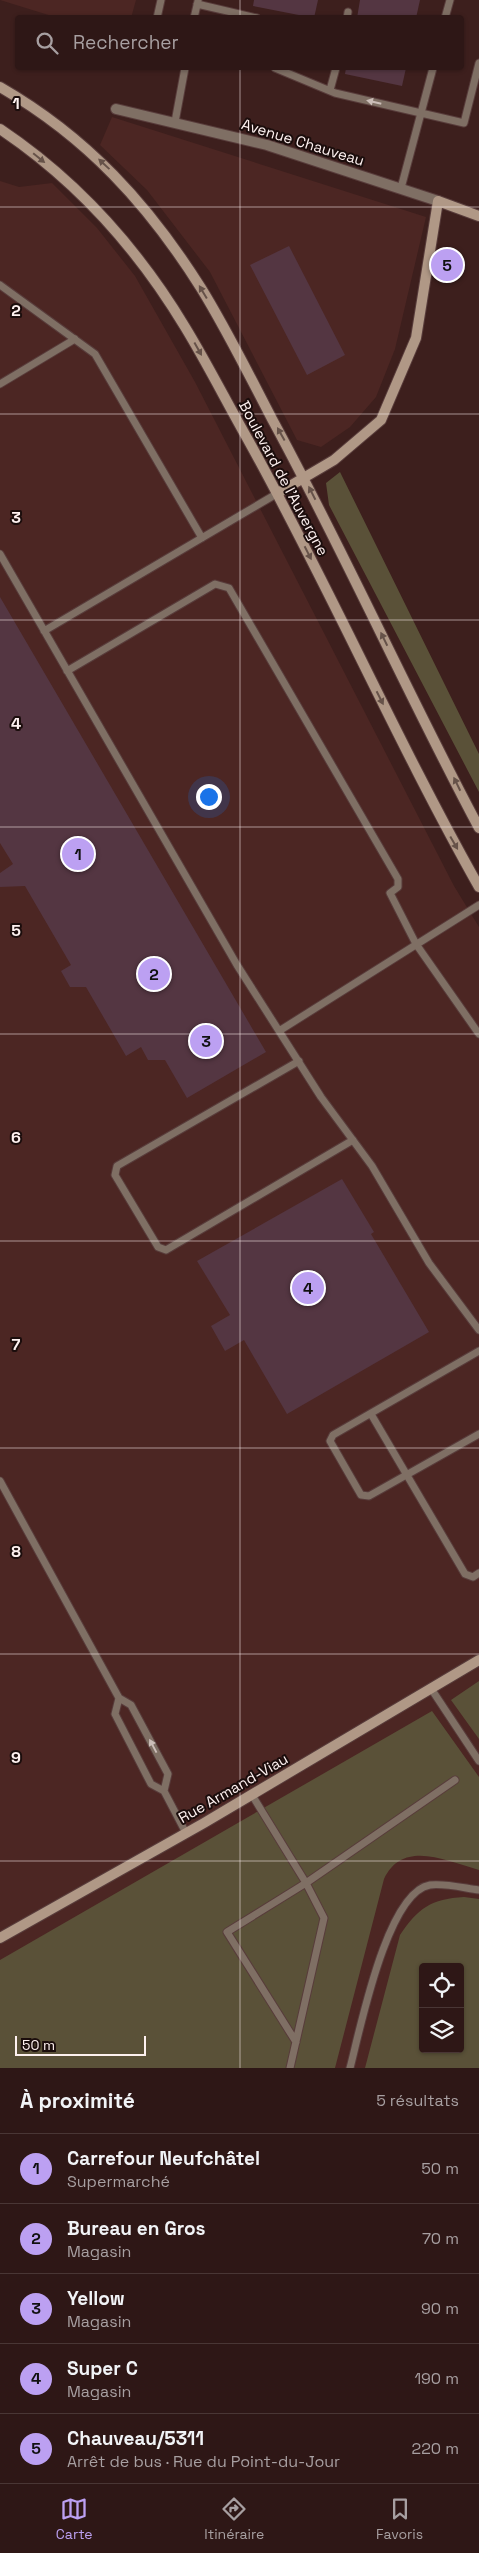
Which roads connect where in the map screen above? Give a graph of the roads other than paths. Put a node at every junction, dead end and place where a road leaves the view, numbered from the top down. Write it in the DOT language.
graph roads {
  1 [pos="161,0"];
  2 [pos="450,0"];
  3 [pos="198,2"];
  4 [pos="158,15"];
  5 [pos="195,15"];
  6 [pos="246,15"];
  7 [pos="446,15"];
  8 [pos="479,63"];
  9 [pos="185,70"];
  10 [pos="280,70"];
  11 [pos="335,70"];
  12 [pos="432,70"];
  13 [pos="0,87"];
  14 [pos="330,90"];
  15 [pos="116,109"];
  16 [pos="421,113"];
  17 [pos="175,122"];
  18 [pos="0,129"];
  19 [pos="401,188"];
  20 [pos="438,202"];
  21 [pos="479,216"];
  22 [pos="0,285"];
  23 [pos="75,339"];
  24 [pos="0,384"];
  25 [pos="304,477"];
  26 [pos="278,493"];
  27 [pos="202,538"];
  28 [pos="0,554"];
  29 [pos="44,631"];
  30 [pos="67,672"];
  31 [pos="479,828"];
  32 [pos="479,886"];
  33 [pos="479,905"];
  34 [pos="416,944"];
  35 [pos="279,1031"];
  36 [pos="479,1034"];
  37 [pos="299,1061"];
  38 [pos="353,1140"];
  39 [pos="479,1330"];
  40 [pos="479,1351"];
  41 [pos="371,1414"];
  42 [pos="479,1434"];
  43 [pos="406,1475"];
  44 [pos="0,1481"];
  45 [pos="479,1573"];
  46 [pos="479,1660"];
  47 [pos="432,1690"];
  48 [pos="119,1698"];
  49 [pos="479,1761"];
  50 [pos="456,1780"];
  51 [pos="164,1791"];
  52 [pos="252,1795"];
  53 [pos="186,1833"];
  54 [pos="306,1883"];
  55 [pos="479,1890"];
  56 [pos="0,1938"];
  57 [pos="296,2042"];
  58 [pos="290,2068"];
  59 [pos="350,2068"];
  1 -- 4 [label="lane"];
  2 -- 7 [label="lane"];
  3 -- 5 [label="lane"];
  3 -- 6 [label="lane"];
  8 -- 16 [label="lane"];
  9 -- 17 [label="lane"];
  10 -- 14 [label="lane"];
  11 -- 14 [label="lane"];
  12 -- 16 [label="lane"];
  25 -- 13 [label="main road, Boulevard de l'Auvergne, one-way"];
  16 -- 14 [label="lane, one-way"];
  15 -- 17 [label="street, Avenue Chauveau"];
  16 -- 19 [label="lane"];
  17 -- 19 [label="street, Avenue Chauveau"];
  18 -- 26 [label="main road, Boulevard de l'Auvergne, one-way"];
  19 -- 20 [label="street, Avenue Chauveau"];
  20 -- 21 [label="main road, Avenue Chauveau"];
  20 -- 25 [label="main road"];
  22 -- 23 [label="lane"];
  23 -- 24 [label="lane"];
  23 -- 27 [label="lane"];
  25 -- 26 [label="main road"];
  31 -- 25 [label="main road, Boulevard de l'Auvergne, one-way"];
  26 -- 27 [label="lane"];
  26 -- 32 [label="main road, Boulevard de l'Auvergne, one-way"];
  27 -- 29 [label="lane"];
  28 -- 29 [label="lane"];
  29 -- 30 [label="lane"];
  30 -- 34 [label="lane"];
  30 -- 35 [label="lane"];
  33 -- 34 [label="lane"];
  34 -- 35 [label="lane"];
  34 -- 36 [label="lane"];
  35 -- 37 [label="lane"];
  37 -- 38 [label="lane"];
  37 -- 38 [label="lane"];
  38 -- 39 [label="lane"];
  40 -- 41 [label="lane"];
  41 -- 43 [label="lane"];
  41 -- 43 [label="lane"];
  42 -- 43 [label="lane"];
  43 -- 45 [label="lane"];
  44 -- 48 [label="lane"];
  46 -- 47 [label="main road, Rue Armand-Viau"];
  47 -- 49 [label="lane"];
  47 -- 52 [label="main road, Rue Armand-Viau"];
  51 -- 48 [label="lane, one-way"];
  48 -- 51 [label="lane"];
  50 -- 54 [label="lane"];
  51 -- 53 [label="lane"];
  52 -- 53 [label="main road, Rue Armand-Viau"];
  52 -- 54 [label="lane"];
  53 -- 56 [label="main road, Rue Armand-Viau"];
  54 -- 57 [label="lane"];
  54 -- 57 [label="lane"];
  55 -- 59 [label="lane"];
  57 -- 58 [label="lane"];
}
